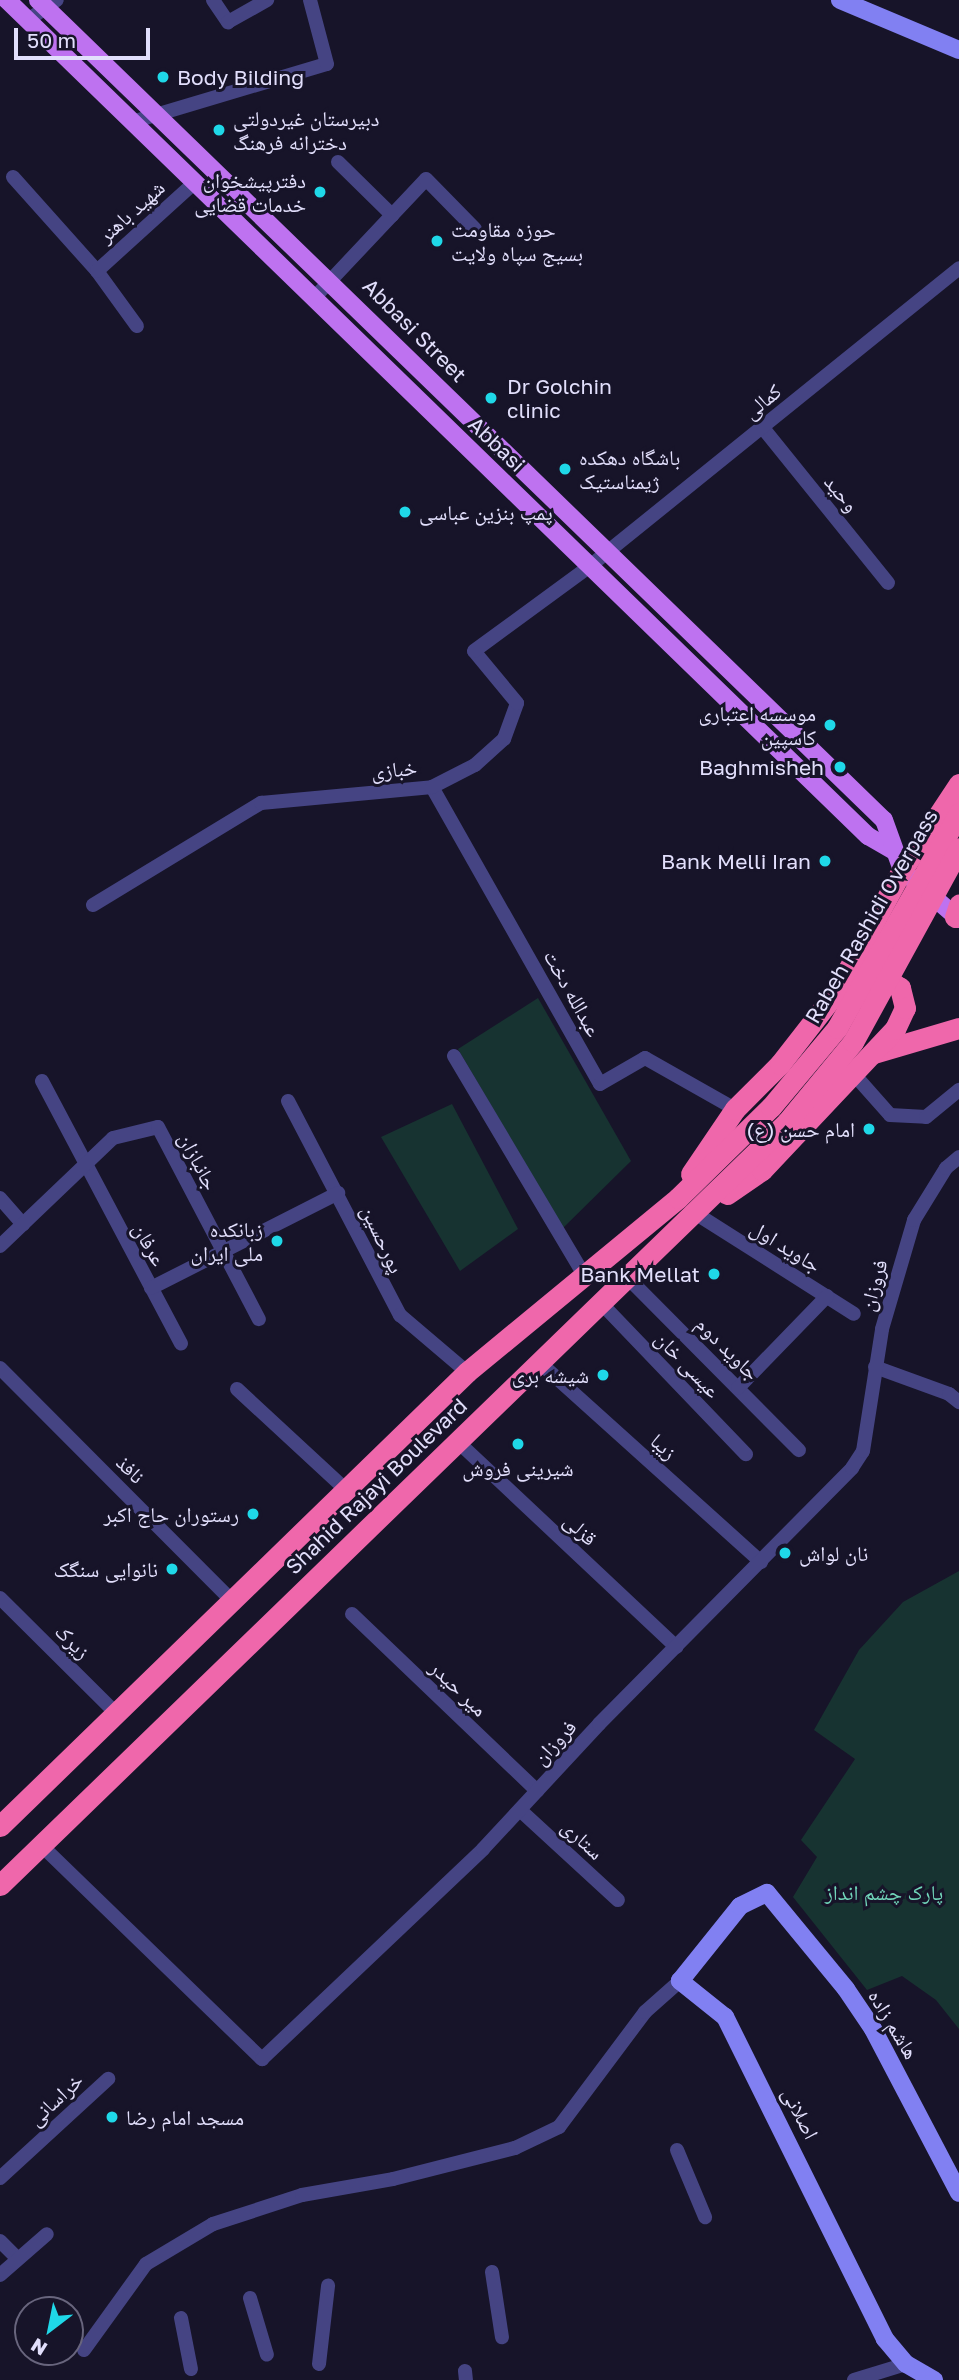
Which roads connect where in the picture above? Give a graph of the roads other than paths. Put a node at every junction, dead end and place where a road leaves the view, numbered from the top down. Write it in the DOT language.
graph roads {
  1 [pos="7,0"];
  2 [pos="213,0"];
  3 [pos="267,0"];
  4 [pos="310,0"];
  5 [pos="839,0"];
  6 [pos="47,3"];
  7 [pos="875,7"];
  8 [pos="28,20"];
  9 [pos="959,50"];
  10 [pos="159,114"];
  11 [pos="132,122"];
  12 [pos="338,162"];
  13 [pos="13,177"];
  14 [pos="195,182"];
  15 [pos="392,215"];
  16 [pos="475,229"];
  17 [pos="959,268"];
  18 [pos="96,271"];
  19 [pos="331,280"];
  20 [pos="314,298"];
  21 [pos="137,326"];
  22 [pos="763,428"];
  23 [pos="607,552"];
  24 [pos="590,566"];
  25 [pos="888,583"];
  26 [pos="959,784"];
  27 [pos="432,787"];
  28 [pos="959,813"];
  29 [pos="959,848"];
  30 [pos="892,850"];
  31 [pos="902,870"];
  32 [pos="93,905"];
  33 [pos="958,918"];
  34 [pos="851,967"];
  35 [pos="959,1028"];
  36 [pos="869,1055"];
  37 [pos="454,1056"];
  38 [pos="852,1072"];
  39 [pos="41,1081"];
  40 [pos="959,1090"];
  41 [pos="288,1101"];
  42 [pos="771,1107"];
  43 [pos="735,1109"];
  44 [pos="787,1122"];
  45 [pos="959,1157"];
  46 [pos="83,1164"];
  47 [pos="338,1193"];
  48 [pos="0,1198"];
  49 [pos="678,1198"];
  50 [pos="695,1213"];
  51 [pos="23,1224"];
  52 [pos="0,1246"];
  53 [pos="222,1251"];
  54 [pos="585,1277"];
  55 [pos="627,1277"];
  56 [pos="151,1288"];
  57 [pos="827,1296"];
  58 [pos="600,1302"];
  59 [pos="854,1314"];
  60 [pos="259,1319"];
  61 [pos="181,1343"];
  62 [pos="539,1362"];
  63 [pos="875,1367"];
  64 [pos="0,1368"];
  65 [pos="467,1372"];
  66 [pos="737,1388"];
  67 [pos="237,1390"];
  68 [pos="959,1402"];
  69 [pos="457,1441"];
  70 [pos="799,1450"];
  71 [pos="746,1454"];
  72 [pos="346,1490"];
  73 [pos="761,1562"];
  74 [pos="0,1598"];
  75 [pos="232,1601"];
  76 [pos="352,1614"];
  77 [pos="676,1647"];
  78 [pos="116,1713"];
  79 [pos="537,1791"];
  80 [pos="520,1810"];
  81 [pos="0,1825"];
  82 [pos="41,1845"];
  83 [pos="0,1885"];
  84 [pos="618,1900"];
  85 [pos="680,1981"];
  86 [pos="108,2079"];
  87 [pos="677,2150"];
  88 [pos="0,2178"];
  89 [pos="959,2193"];
  90 [pos="705,2217"];
  91 [pos="47,2234"];
  92 [pos="0,2241"];
  93 [pos="18,2258"];
  94 [pos="492,2272"];
  95 [pos="0,2275"];
  96 [pos="328,2286"];
  97 [pos="250,2298"];
  98 [pos="181,2318"];
  99 [pos="502,2337"];
  100 [pos="84,2350"];
  101 [pos="267,2355"];
  102 [pos="319,2364"];
  103 [pos="906,2364"];
  104 [pos="191,2369"];
  105 [pos="854,2380"];
  106 [pos="934,2380"];
  1 -- 8 [label="main road, Abbasi"];
  2 -- 3 [label="street"];
  4 -- 10 [label="street"];
  5 -- 7 [label="street"];
  6 -- 8 [label="street"];
  6 -- 10 [label="main road, Abbasi Street"];
  7 -- 9 [label="street"];
  8 -- 11 [label="main road, Abbasi"];
  10 -- 11 [label="street"];
  10 -- 19 [label="main road, Abbasi Street"];
  11 -- 14 [label="main road, Abbasi"];
  12 -- 15 [label="street"];
  13 -- 18 [label="street, شهید باهنر"];
  14 -- 18 [label="street, شهید باهنر"];
  14 -- 20 [label="main road, Abbasi"];
  15 -- 16 [label="street"];
  15 -- 19 [label="street"];
  17 -- 22 [label="street, کمالی"];
  18 -- 21 [label="street, شهید باهنر"];
  19 -- 20 [label="street"];
  19 -- 23 [label="main road, Abbasi Street"];
  20 -- 24 [label="main road, Abbasi"];
  22 -- 23 [label="street, کمالی"];
  22 -- 25 [label="street, وحید"];
  23 -- 24 [label="street, کمالی"];
  23 -- 30 [label="main road, Abbasi Street"];
  24 -- 27 [label="street, خبازی"];
  24 -- 30 [label="main road, Abbasi"];
  26 -- 31 [label="highway"];
  27 -- 32 [label="street, خبازی"];
  27 -- 43 [label="street, عبدالله دخت"];
  28 -- 42 [label="highway, Rabeh Rashidi Overpass, bridge"];
  29 -- 44 [label="highway, Rabeh Rashidi Overpass, bridge"];
  30 -- 31 [label="main road"];
  31 -- 33 [label="main road"];
  31 -- 34 [label="highway"];
  34 -- 36 [label="highway"];
  34 -- 43 [label="highway"];
  35 -- 36 [label="highway"];
  36 -- 38 [label="highway"];
  37 -- 54 [label="street"];
  38 -- 40 [label="street"];
  38 -- 50 [label="highway"];
  39 -- 46 [label="street, عرفان"];
  41 -- 47 [label="street, پورحسین"];
  42 -- 49 [label="highway, Shahid Rajayi Boulevard"];
  43 -- 49 [label="highway"];
  44 -- 50 [label="highway, Shahid Rajayi Boulevard"];
  45 -- 63 [label="street, فروزان"];
  46 -- 51 [label="street, جانبازان"];
  46 -- 53 [label="street, جانبازان"];
  46 -- 56 [label="street, عرفان"];
  47 -- 53 [label="street"];
  47 -- 65 [label="street, پورحسین"];
  48 -- 51 [label="street"];
  49 -- 54 [label="highway, Shahid Rajayi Boulevard"];
  50 -- 55 [label="highway, Shahid Rajayi Boulevard"];
  50 -- 57 [label="street, جاوید اول"];
  51 -- 52 [label="street, جانبازان"];
  53 -- 56 [label="street"];
  53 -- 60 [label="street, جانبازان"];
  54 -- 65 [label="highway, Shahid Rajayi Boulevard"];
  55 -- 58 [label="highway, Shahid Rajayi Boulevard"];
  55 -- 66 [label="street, جاوید دوم"];
  56 -- 61 [label="street, عرفان"];
  57 -- 59 [label="street, جاوید اول"];
  57 -- 66 [label="street"];
  58 -- 62 [label="highway, Shahid Rajayi Boulevard"];
  58 -- 71 [label="street, عیسی خان"];
  62 -- 69 [label="highway, Shahid Rajayi Boulevard"];
  62 -- 73 [label="street, زیبا"];
  63 -- 68 [label="street"];
  63 -- 73 [label="street, فروزان"];
  64 -- 75 [label="street, نافذ"];
  65 -- 72 [label="highway, Shahid Rajayi Boulevard"];
  66 -- 70 [label="street, جاوید دوم"];
  67 -- 72 [label="street"];
  69 -- 77 [label="street, قزلی"];
  69 -- 82 [label="highway, Shahid Rajayi Boulevard"];
  72 -- 75 [label="highway, Shahid Rajayi Boulevard"];
  73 -- 77 [label="street, فروزان"];
  74 -- 78 [label="street, زیرک"];
  75 -- 78 [label="highway, Shahid Rajayi Boulevard"];
  76 -- 79 [label="street, میر حیدر"];
  77 -- 79 [label="street, فروزان"];
  78 -- 81 [label="highway, Shahid Rajayi Boulevard"];
  79 -- 80 [label="street, فروزان"];
  80 -- 82 [label="street, فروزان"];
  80 -- 84 [label="street, ستاری"];
  82 -- 83 [label="highway, Shahid Rajayi Boulevard"];
  85 -- 89 [label="street, هاشم زاده"];
  85 -- 100 [label="street"];
  85 -- 103 [label="street, اصلانی"];
  86 -- 88 [label="street, خراسانی"];
  87 -- 90 [label="street"];
  91 -- 93 [label="street"];
  92 -- 93 [label="street"];
  93 -- 95 [label="street"];
  94 -- 99 [label="street"];
  96 -- 102 [label="street"];
  97 -- 101 [label="street"];
  98 -- 104 [label="street"];
  103 -- 105 [label="street"];
  103 -- 106 [label="street, اصلانی"];
}
